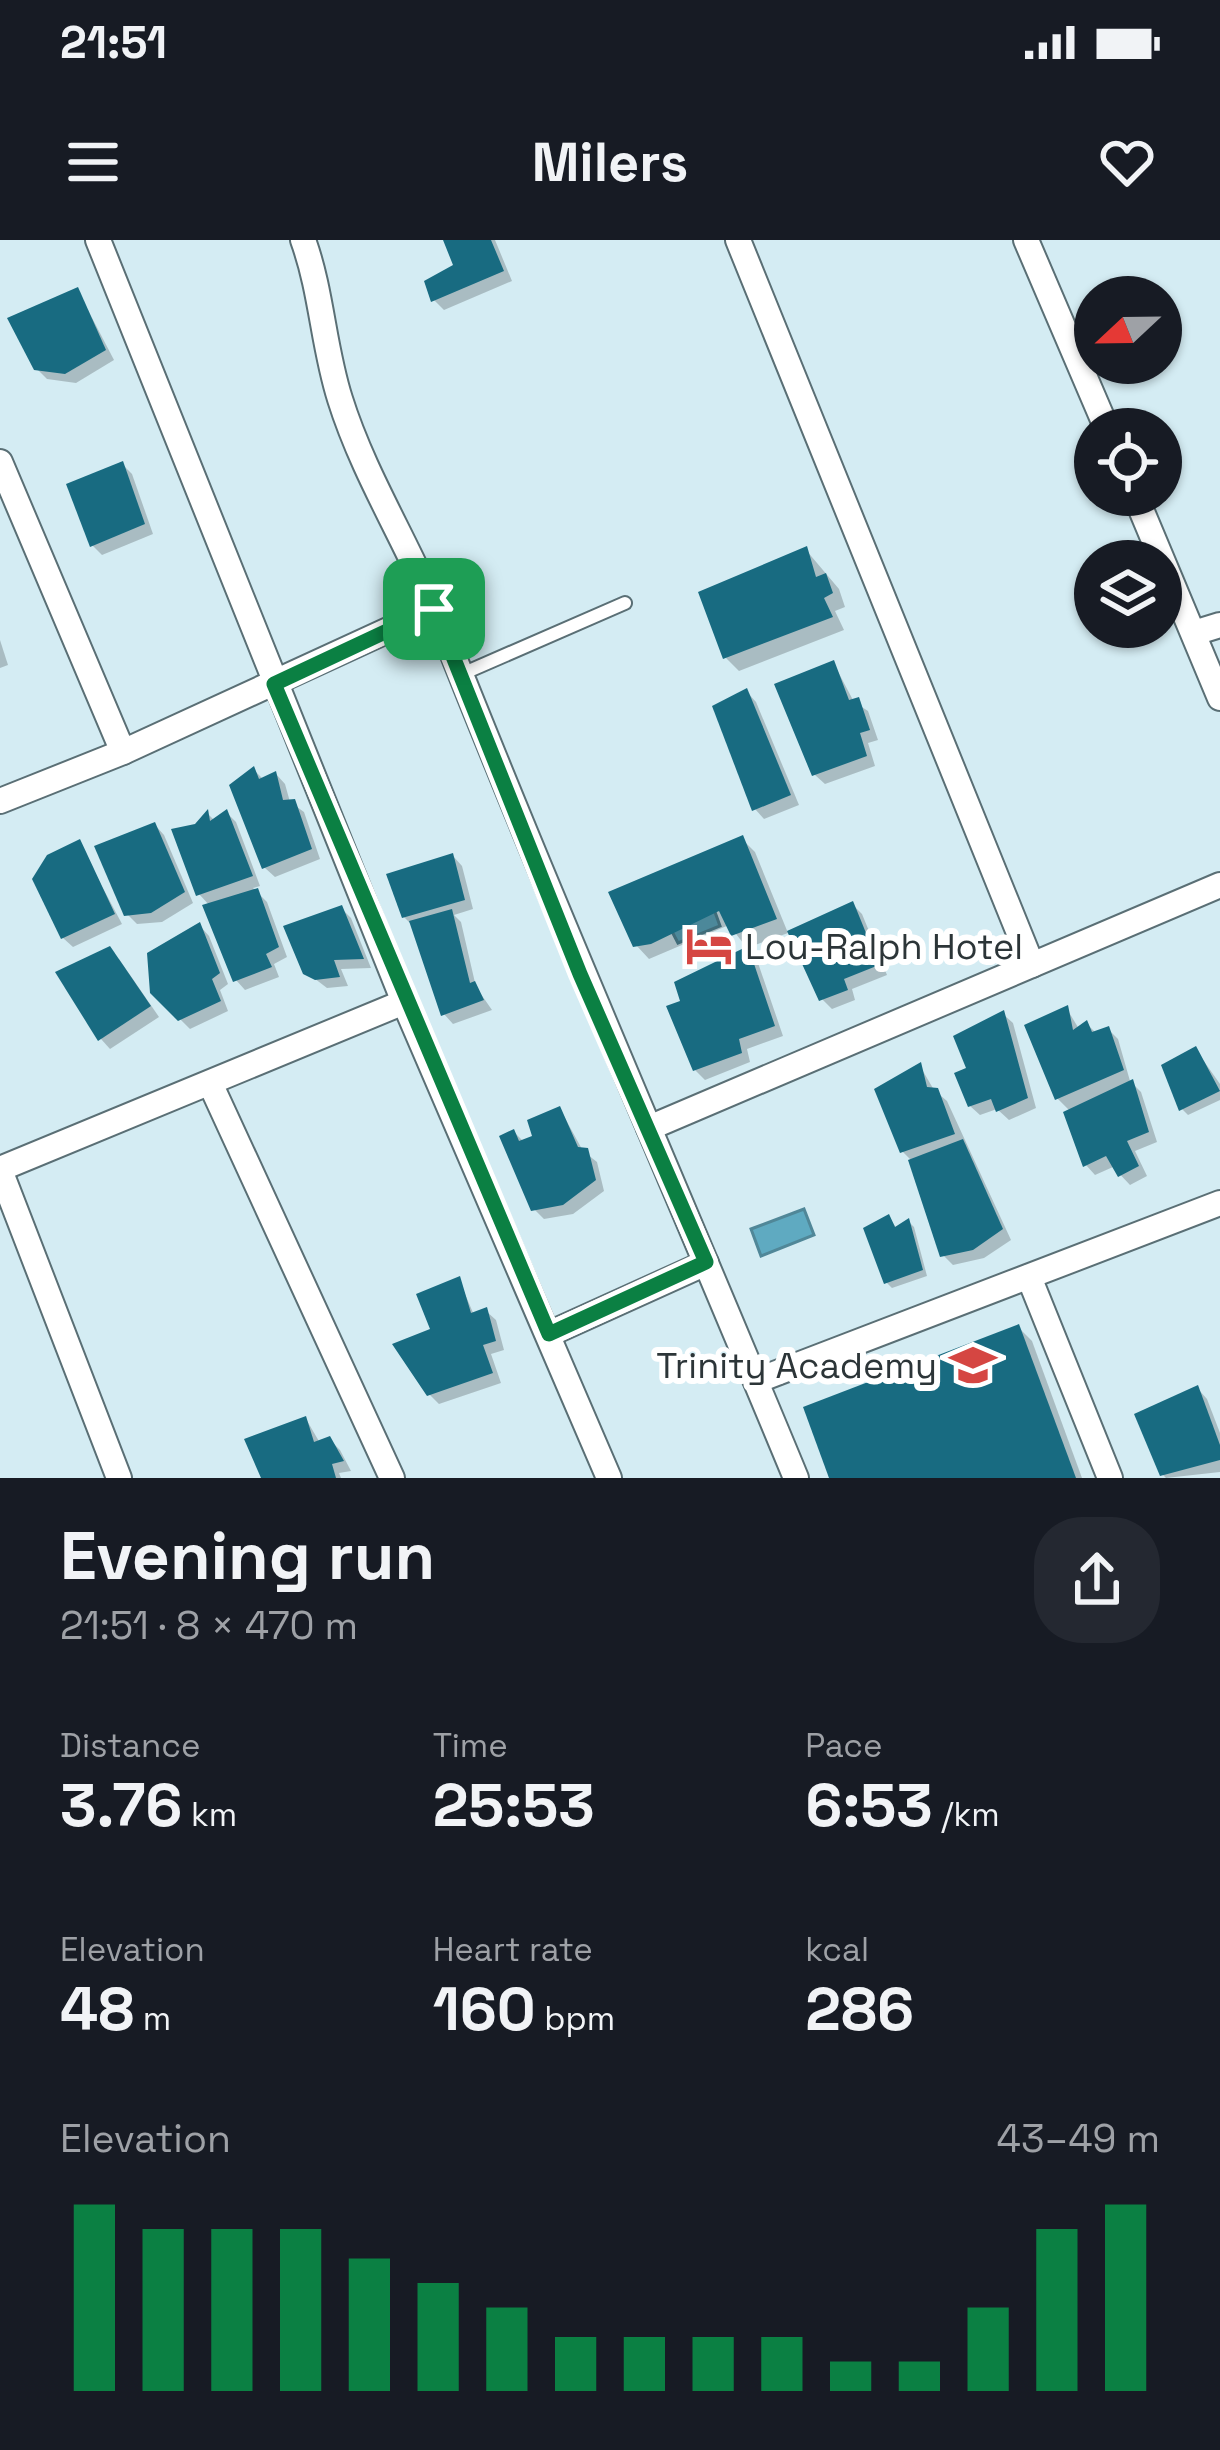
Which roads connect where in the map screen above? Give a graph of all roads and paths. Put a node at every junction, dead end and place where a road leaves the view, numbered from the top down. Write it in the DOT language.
graph roads {
  1 [pos="98,240"];
  2 [pos="303,240"];
  3 [pos="738,240"];
  4 [pos="1026,240"];
  5 [pos="1098,408"];
  6 [pos="0,462"];
  7 [pos="1144,516"];
  8 [pos="625,603"];
  9 [pos="434,609"];
  10 [pos="1220,625"];
  11 [pos="1194,633"];
  12 [pos="460,674"];
  13 [pos="274,684"];
  14 [pos="1220,698"];
  15 [pos="123,752"];
  16 [pos="0,801"];
  17 [pos="1220,885"];
  18 [pos="1032,965"];
  19 [pos="404,1002"];
  20 [pos="210,1083"];
  21 [pos="650,1128"];
  22 [pos="0,1169"];
  23 [pos="1220,1203"];
  24 [pos="706,1262"];
  25 [pos="1030,1277"];
  26 [pos="549,1334"];
  27 [pos="756,1381"];
  28 [pos="119,1478"];
  29 [pos="392,1478"];
  30 [pos="609,1478"];
  31 [pos="796,1478"];
  32 [pos="1110,1478"];
  1 -- 13 [label="street"];
  2 -- 9 [label="street"];
  3 -- 18 [label="street"];
  4 -- 5 [label="street"];
  6 -- 15 [label="street"];
  7 -- 11 [label="street"];
  8 -- 12 [label="lane"];
  9 -- 12 [label="street"];
  9 -- 13 [label="street"];
  10 -- 11 [label="street"];
  11 -- 14 [label="street"];
  12 -- 21 [label="street"];
  13 -- 15 [label="street"];
  13 -- 19 [label="street"];
  15 -- 16 [label="street"];
  17 -- 18 [label="street"];
  18 -- 21 [label="street"];
  19 -- 20 [label="street"];
  19 -- 26 [label="street"];
  20 -- 22 [label="street"];
  20 -- 29 [label="street"];
  21 -- 24 [label="street"];
  22 -- 28 [label="street"];
  23 -- 25 [label="street"];
  24 -- 26 [label="street"];
  24 -- 27 [label="street"];
  25 -- 27 [label="street"];
  25 -- 32 [label="street"];
  26 -- 30 [label="street"];
  27 -- 31 [label="street"];
}
